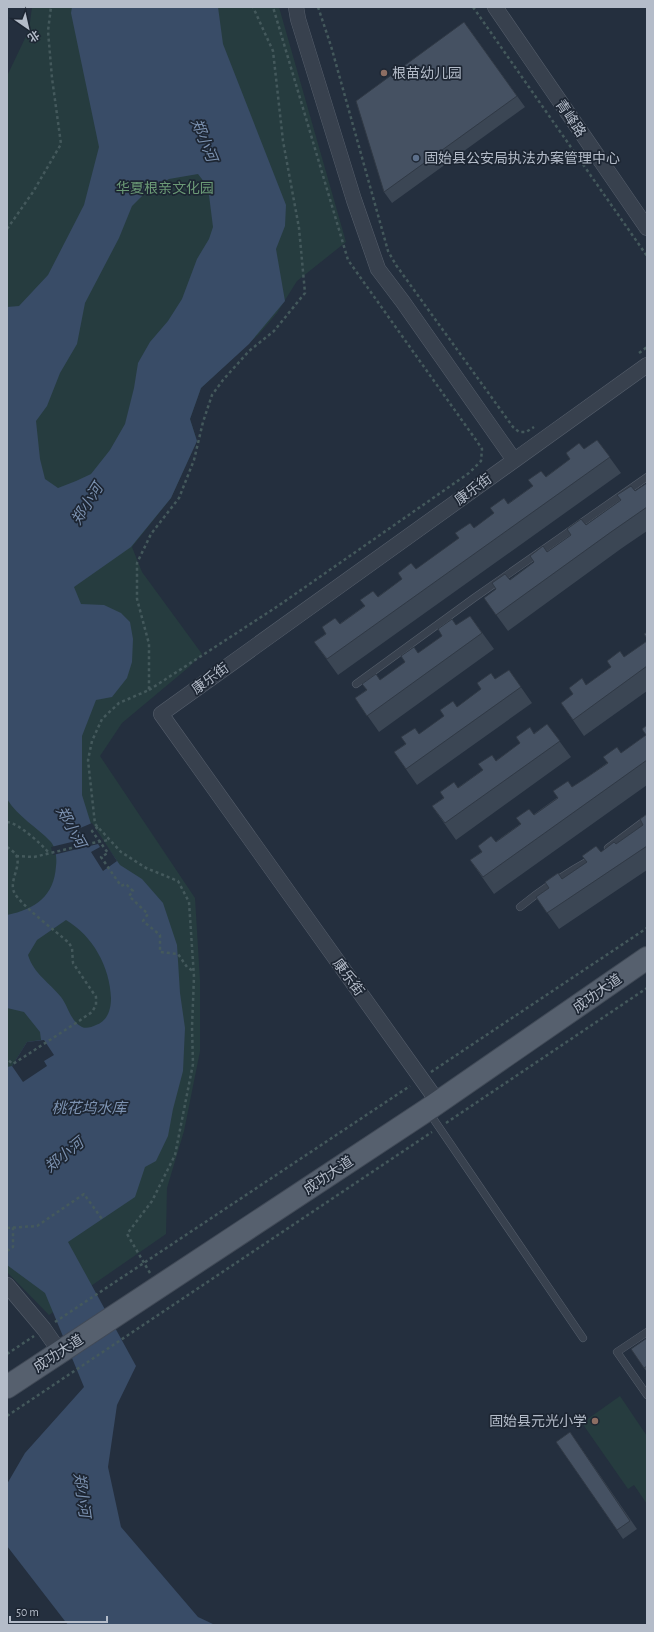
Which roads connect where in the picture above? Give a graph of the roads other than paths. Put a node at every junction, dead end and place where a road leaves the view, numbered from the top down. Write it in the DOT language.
graph roads {
  1 [pos="296,7"];
  2 [pos="495,7"];
  3 [pos="647,228"];
  4 [pos="647,365"];
  5 [pos="514,460"];
  6 [pos="647,477"];
  7 [pos="356,684"];
  8 [pos="647,819"];
  9 [pos="520,907"];
  10 [pos="647,958"];
  11 [pos="433,1106"];
  12 [pos="7,1285"];
  13 [pos="647,1332"];
  14 [pos="583,1338"];
  15 [pos="62,1351"];
  16 [pos="7,1387"];
  17 [pos="647,1395"];
  1 -- 5 [label="street"];
  2 -- 3 [label="street, 青峰路"];
  4 -- 5 [label="street, 康乐街"];
  5 -- 11 [label="street, 康乐街"];
  6 -- 7 [label="lane"];
  8 -- 9 [label="lane"];
  10 -- 11 [label="main road, 成功大道"];
  11 -- 14 [label="lane"];
  11 -- 15 [label="main road, 成功大道"];
  12 -- 15 [label="street"];
  13 -- 17 [label="lane"];
  15 -- 16 [label="main road, 成功大道"];
}
